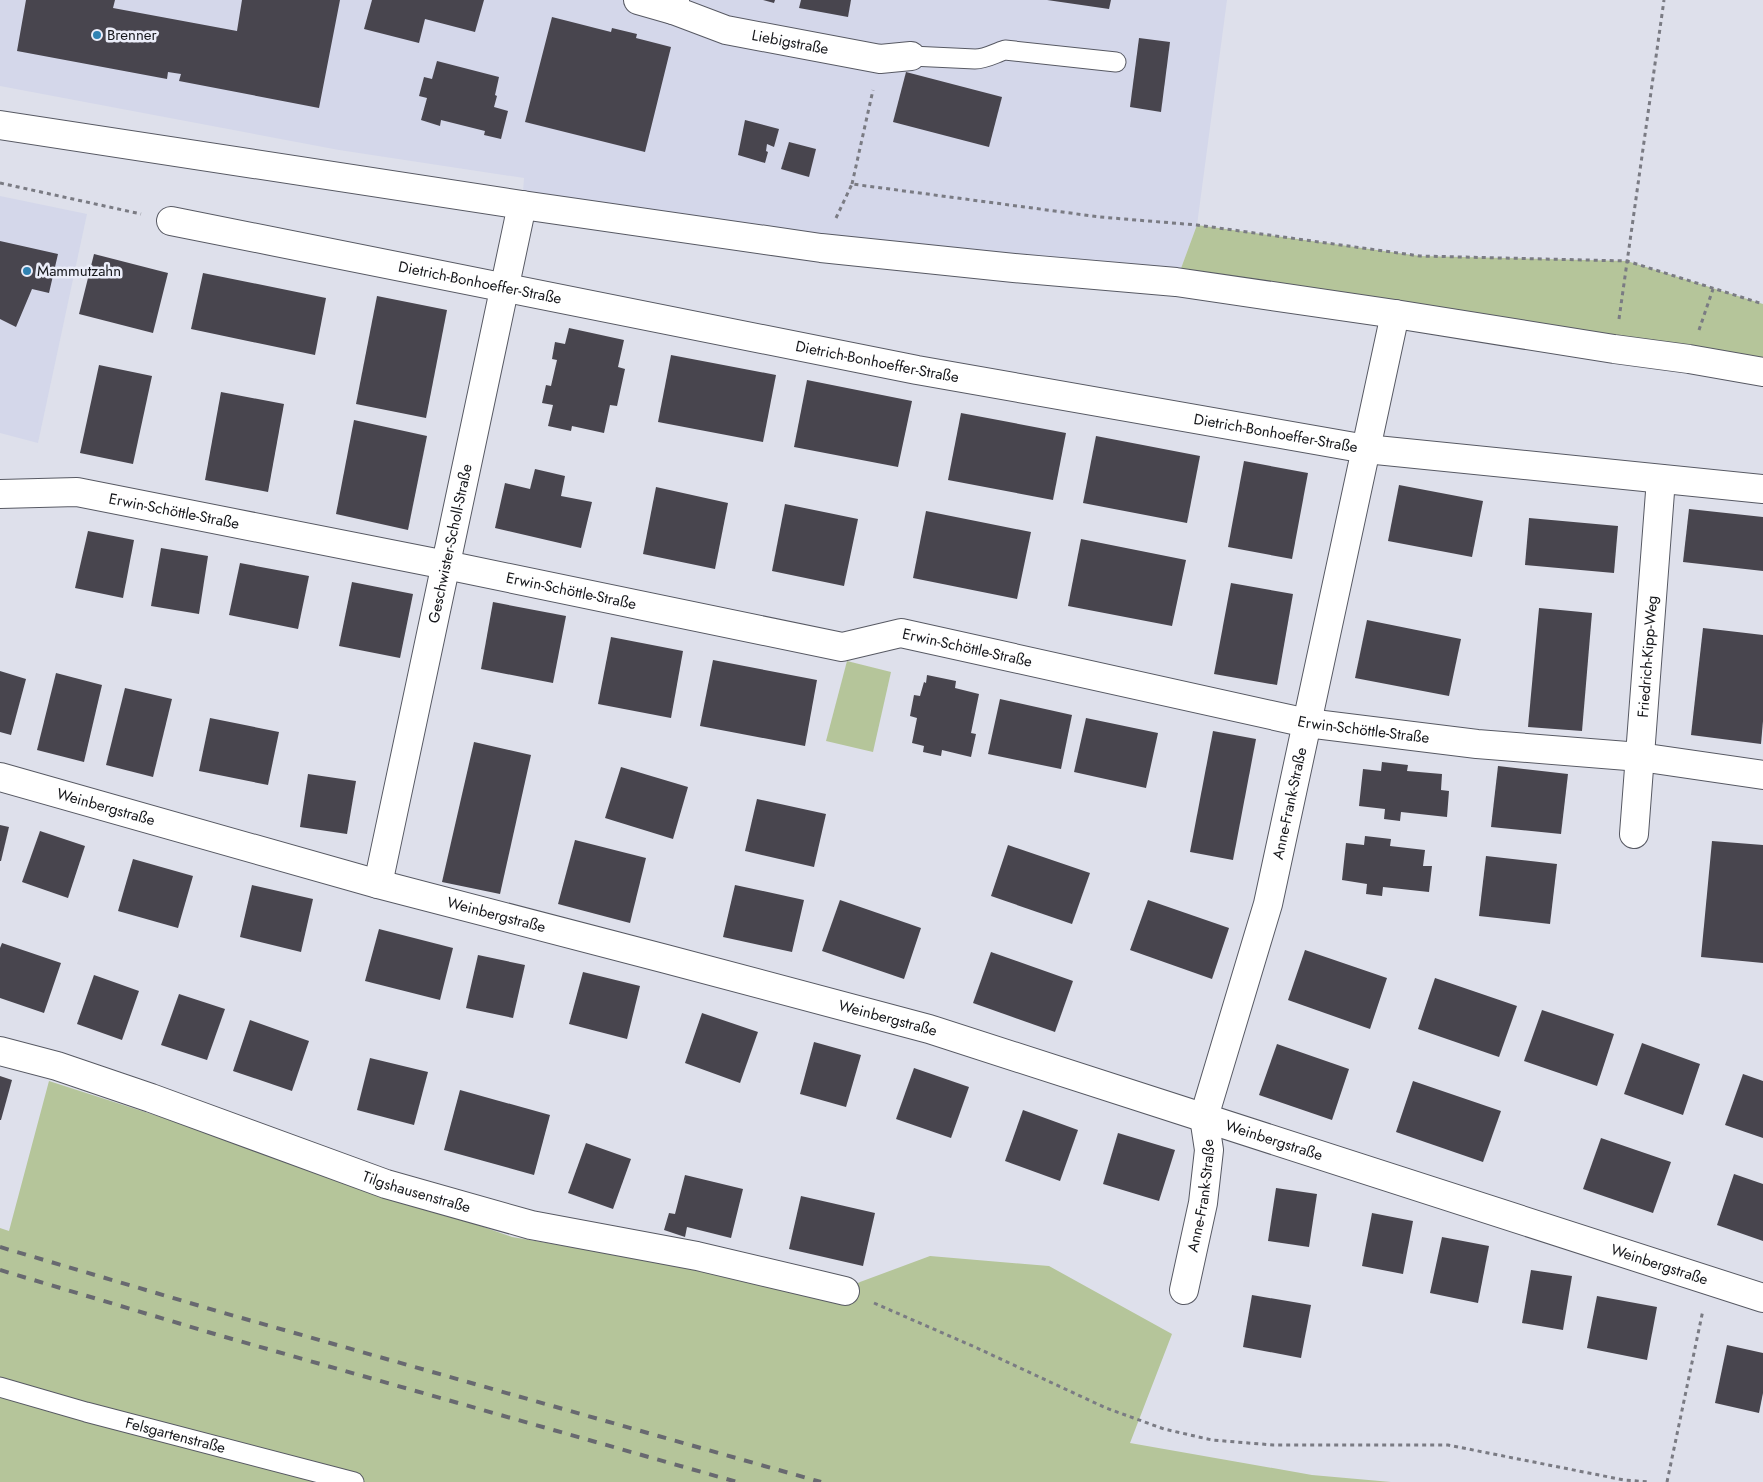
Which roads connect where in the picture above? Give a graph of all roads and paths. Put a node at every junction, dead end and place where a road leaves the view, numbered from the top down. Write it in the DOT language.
graph roads {
  1 [pos="638,0"];
  2 [pos="1664,0"];
  3 [pos="674,5"];
  4 [pos="911,56"];
  5 [pos="880,59"];
  6 [pos="1116,62"];
  7 [pos="0,125"];
  8 [pos="0,183"];
  9 [pos="852,184"];
  10 [pos="522,205"];
  11 [pos="171,221"];
  12 [pos="821,248"];
  13 [pos="1627,261"];
  14 [pos="504,288"];
  15 [pos="1713,289"];
  16 [pos="1763,304"];
  17 [pos="1395,314"];
  18 [pos="1614,349"];
  19 [pos="1689,359"];
  20 [pos="1763,372"];
  21 [pos="1366,450"];
  22 [pos="1662,479"];
  23 [pos="1763,488"];
  24 [pos="0,494"];
  25 [pos="446,565"];
  26 [pos="1307,723"];
  27 [pos="1640,757"];
  28 [pos="1763,775"];
  29 [pos="0,777"];
  30 [pos="1634,834"];
  31 [pos="378,884"];
  32 [pos="0,1051"];
  33 [pos="1204,1117"];
  34 [pos="1710,1280"];
  35 [pos="845,1290"];
  36 [pos="1184,1290"];
  37 [pos="1763,1298"];
  38 [pos="0,1387"];
  39 [pos="354,1482"];
  40 [pos="1649,1482"];
  41 [pos="1667,1482"];
  1 -- 3 [label="street, Liebigstraße"];
  2 -- 13 [label="path"];
  3 -- 5 [label="street, Liebigstraße"];
  4 -- 5 [label="street, Liebigstraße"];
  4 -- 6 [label="lane"];
  5 -- 9 [label="path"];
  7 -- 10 [label="street"];
  8 -- 11 [label="path"];
  9 -- 12 [label="path"];
  9 -- 13 [label="path"];
  10 -- 12 [label="street"];
  10 -- 14 [label="street, Geschwister-Scholl-Straße"];
  11 -- 14 [label="street, Dietrich-Bonhoeffer-Straße"];
  12 -- 17 [label="street"];
  13 -- 15 [label="path"];
  13 -- 18 [label="path"];
  14 -- 21 [label="street, Dietrich-Bonhoeffer-Straße"];
  14 -- 25 [label="street, Geschwister-Scholl-Straße"];
  15 -- 16 [label="path"];
  15 -- 19 [label="path"];
  17 -- 18 [label="street"];
  17 -- 21 [label="street, Anne-Frank-Straße"];
  18 -- 19 [label="street"];
  19 -- 20 [label="street"];
  21 -- 22 [label="street, Dietrich-Bonhoeffer-Straße"];
  21 -- 26 [label="street, Anne-Frank-Straße"];
  22 -- 23 [label="street, Dietrich-Bonhoeffer-Straße"];
  22 -- 27 [label="street, Friedrich-Kipp-Weg"];
  24 -- 25 [label="street, Erwin-Schöttle-Straße"];
  25 -- 26 [label="street, Erwin-Schöttle-Straße"];
  25 -- 31 [label="street, Geschwister-Scholl-Straße"];
  26 -- 27 [label="street, Erwin-Schöttle-Straße"];
  26 -- 33 [label="street, Anne-Frank-Straße"];
  27 -- 28 [label="street, Erwin-Schöttle-Straße"];
  27 -- 30 [label="street, Friedrich-Kipp-Weg"];
  29 -- 31 [label="street, Weinbergstraße"];
  31 -- 33 [label="street, Weinbergstraße"];
  32 -- 35 [label="street, Tilgshausenstraße"];
  33 -- 34 [label="street, Weinbergstraße"];
  33 -- 36 [label="street, Anne-Frank-Straße"];
  34 -- 37 [label="street, Weinbergstraße"];
  34 -- 41 [label="path"];
  35 -- 40 [label="path"];
  38 -- 39 [label="lane, Felsgartenstraße"];
}
